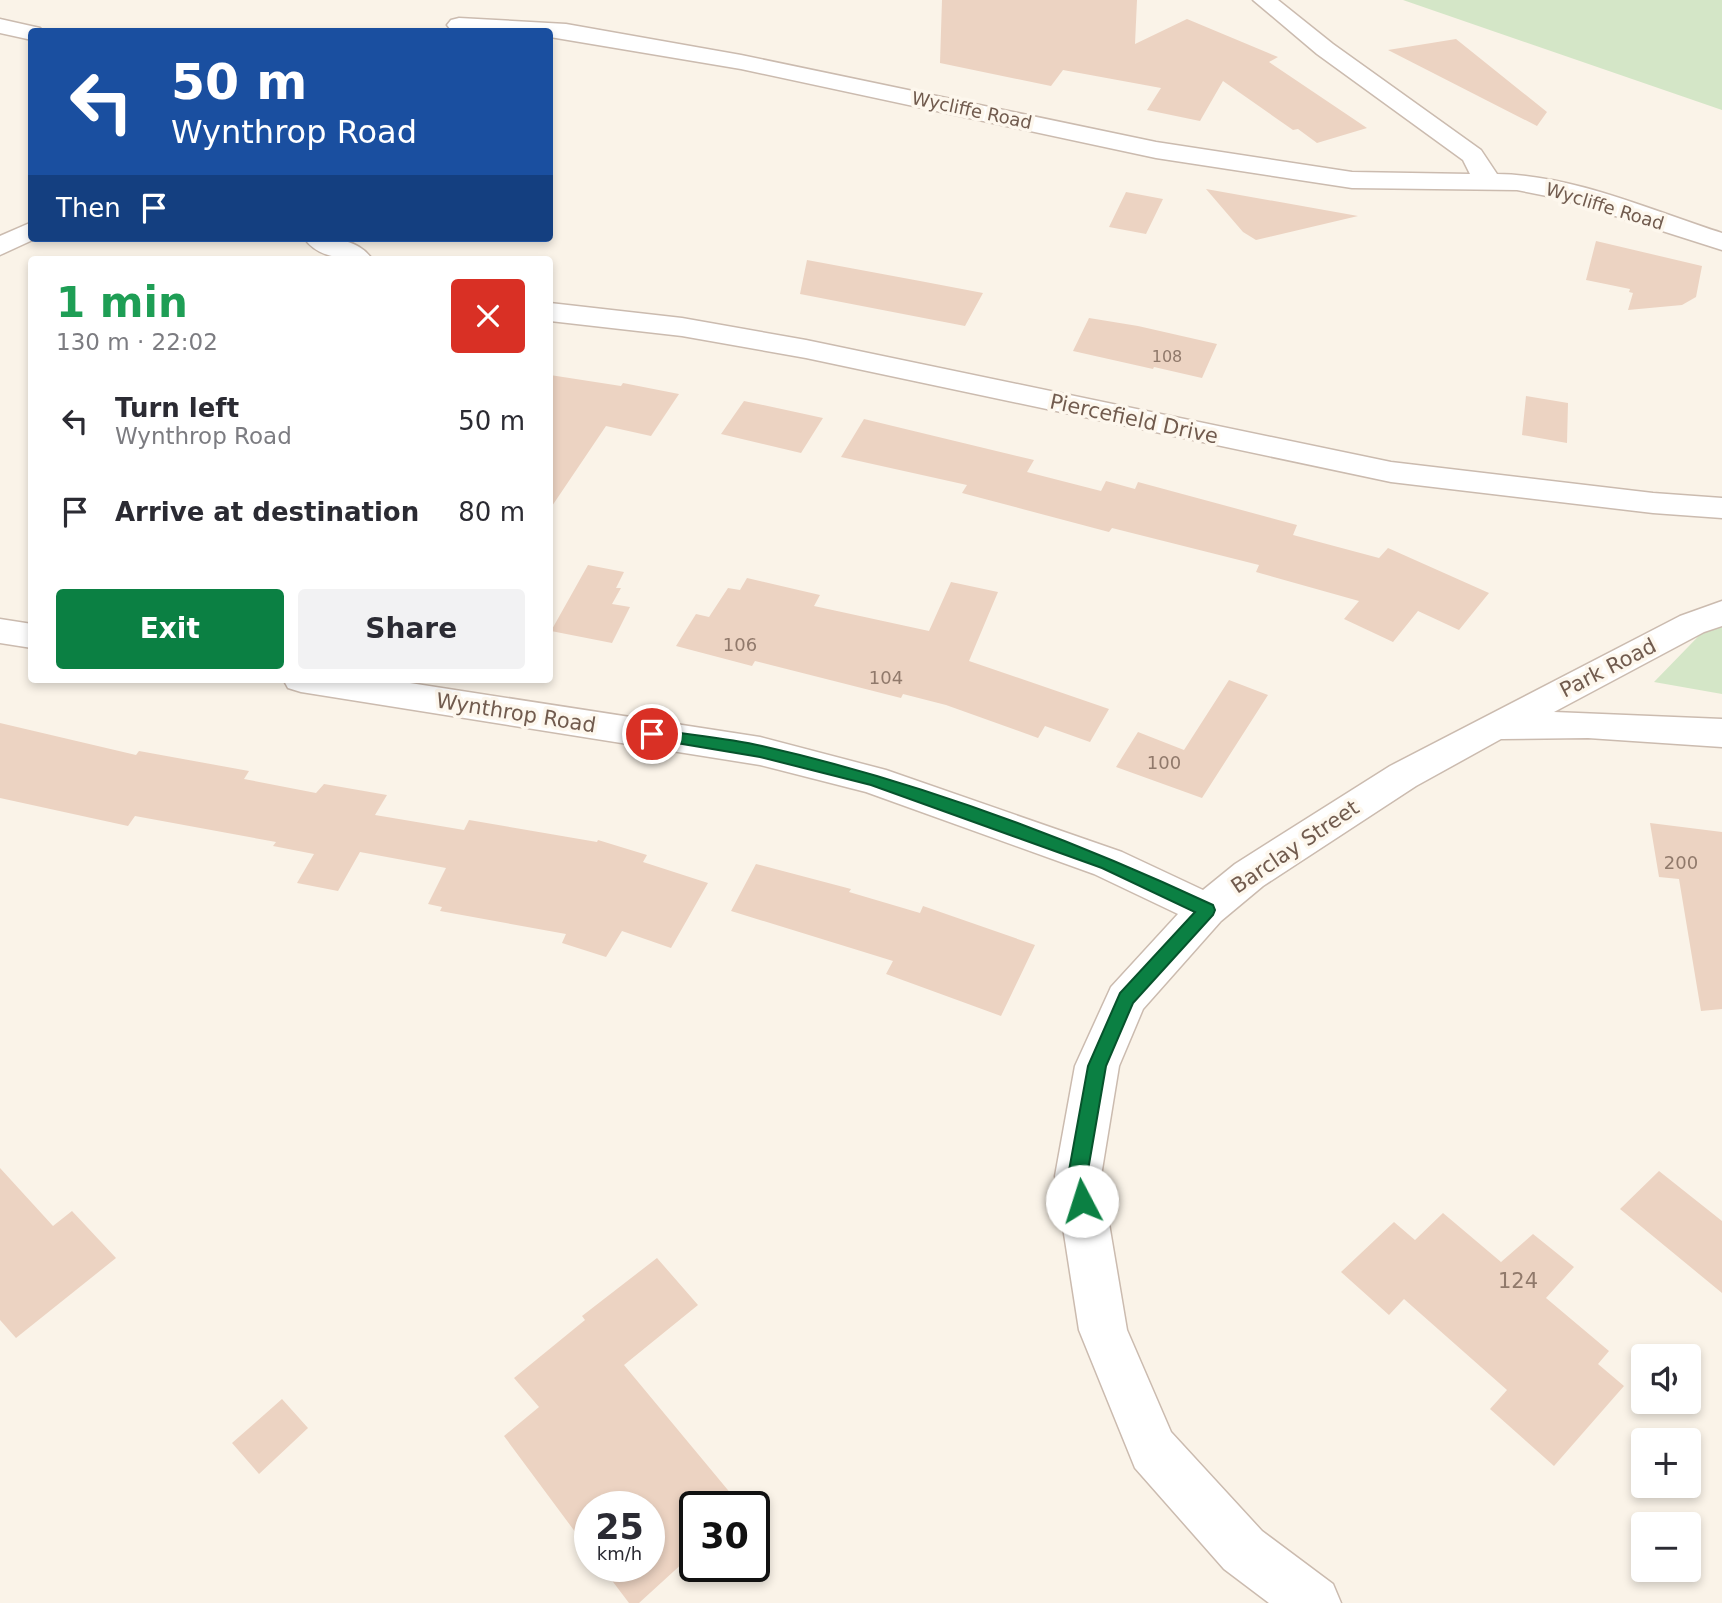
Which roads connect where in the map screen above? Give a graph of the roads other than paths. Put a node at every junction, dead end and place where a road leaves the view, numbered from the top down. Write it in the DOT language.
graph roads {
  1 [pos="1265,0"];
  2 [pos="494,5"];
  3 [pos="0,26"];
  4 [pos="452,28"];
  5 [pos="532,28"];
  6 [pos="553,30"];
  7 [pos="28,32"];
  8 [pos="1486,180"];
  9 [pos="28,232"];
  10 [pos="326,242"];
  11 [pos="1722,242"];
  12 [pos="0,247"];
  13 [pos="352,256"];
  14 [pos="553,312"];
  15 [pos="1722,508"];
  16 [pos="1722,613"];
  17 [pos="0,631"];
  18 [pos="28,635"];
  19 [pos="326,683"];
  20 [pos="1495,726"];
  21 [pos="1722,733"];
  22 [pos="1207,910"];
  23 [pos="1314,1603"];
  1 -- 8 [label="street"];
  2 -- 4 [label="street"];
  3 -- 7 [label="street"];
  4 -- 5 [label="street, Wycliffe Road"];
  6 -- 8 [label="street, Wycliffe Road"];
  8 -- 11 [label="street, Wycliffe Road"];
  9 -- 12 [label="street"];
  10 -- 13 [label="street"];
  14 -- 15 [label="street, Piercefield Drive"];
  16 -- 20 [label="street, Park Road"];
  17 -- 18 [label="street"];
  19 -- 22 [label="street, Wynthrop Road"];
  20 -- 21 [label="street, Barclay Street"];
  20 -- 22 [label="street, Barclay Street"];
  22 -- 23 [label="street, Barclay Street"];
}
